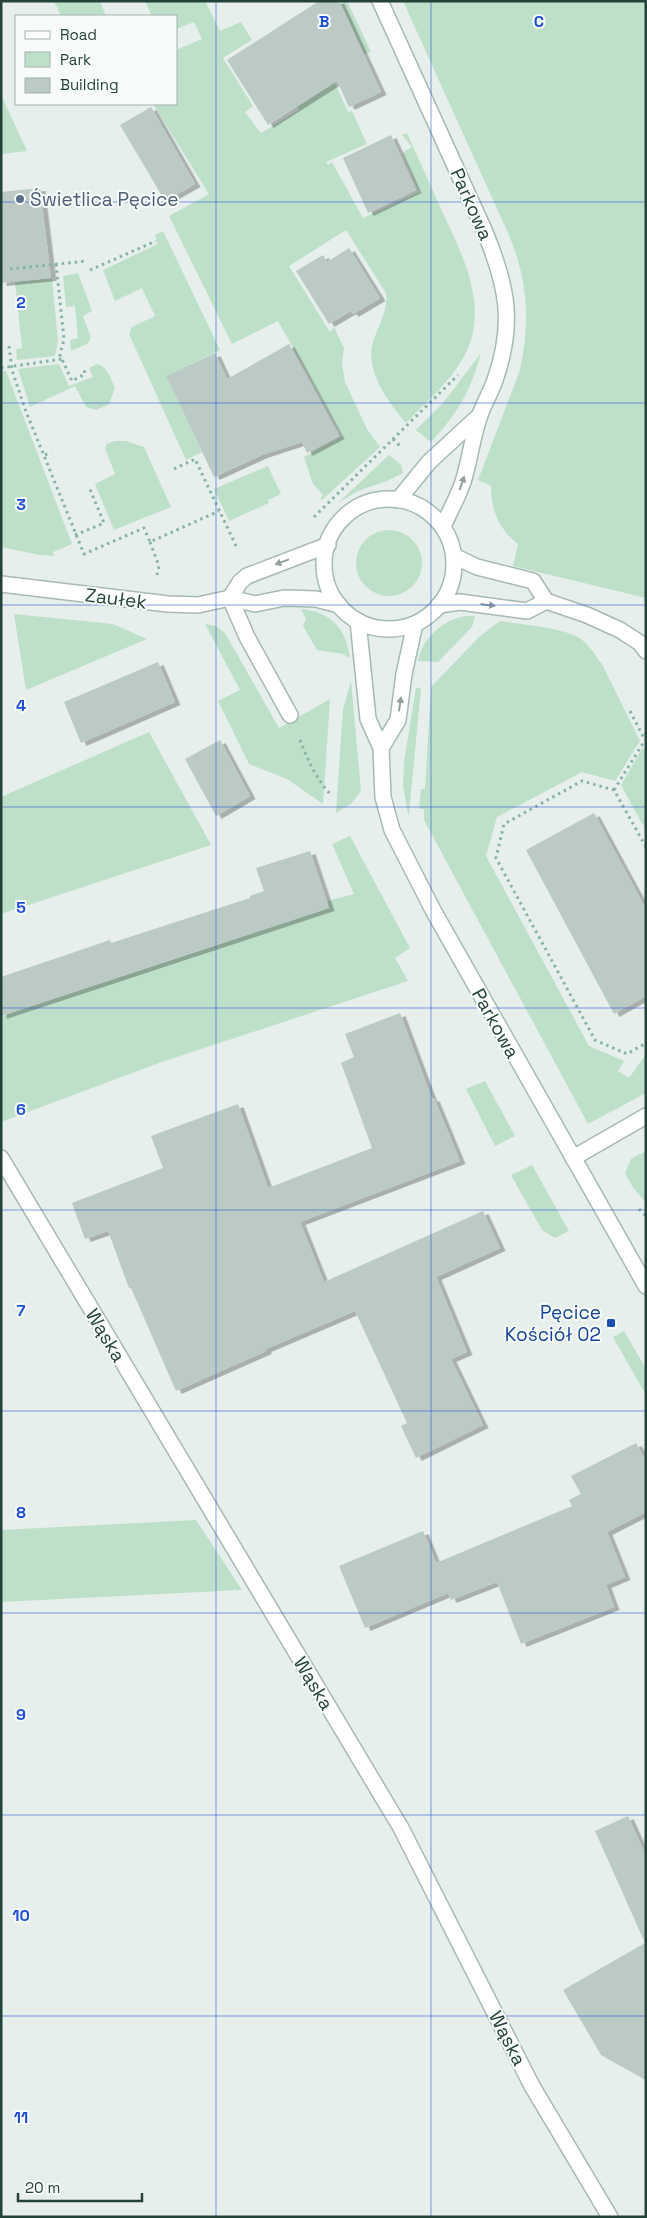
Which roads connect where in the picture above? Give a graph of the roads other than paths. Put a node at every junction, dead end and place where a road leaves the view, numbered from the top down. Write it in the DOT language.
graph roads {
  1 [pos="380,1"];
  2 [pos="480,415"];
  3 [pos="398,500"];
  4 [pos="443,527"];
  5 [pos="328,545"];
  6 [pos="454,556"];
  7 [pos="1,584"];
  8 [pos="230,598"];
  9 [pos="546,601"];
  10 [pos="339,605"];
  11 [pos="439,605"];
  12 [pos="358,621"];
  13 [pos="415,624"];
  14 [pos="646,651"];
  15 [pos="290,715"];
  16 [pos="381,748"];
  17 [pos="646,1116"];
  18 [pos="1,1158"];
  19 [pos="573,1158"];
  20 [pos="646,1286"];
  21 [pos="610,2217"];
  1 -- 2 [label="street, Parkowa"];
  2 -- 3 [label="street, Parkowa"];
  4 -- 2 [label="street, Parkowa, one-way"];
  3 -- 4 [label="street"];
  3 -- 5 [label="street"];
  4 -- 6 [label="street"];
  5 -- 8 [label="street, one-way"];
  5 -- 10 [label="street"];
  6 -- 9 [label="street"];
  6 -- 11 [label="street"];
  7 -- 8 [label="street, Zaułek"];
  8 -- 10 [label="street, Zaułek"];
  8 -- 15 [label="street"];
  11 -- 9 [label="street, one-way"];
  9 -- 14 [label="street"];
  10 -- 12 [label="street"];
  11 -- 13 [label="street"];
  12 -- 13 [label="street"];
  12 -- 16 [label="street, Parkowa"];
  16 -- 13 [label="street, one-way"];
  16 -- 19 [label="street, Parkowa"];
  17 -- 19 [label="street"];
  18 -- 21 [label="street, Wąska"];
  19 -- 20 [label="street, Parkowa"];
}
